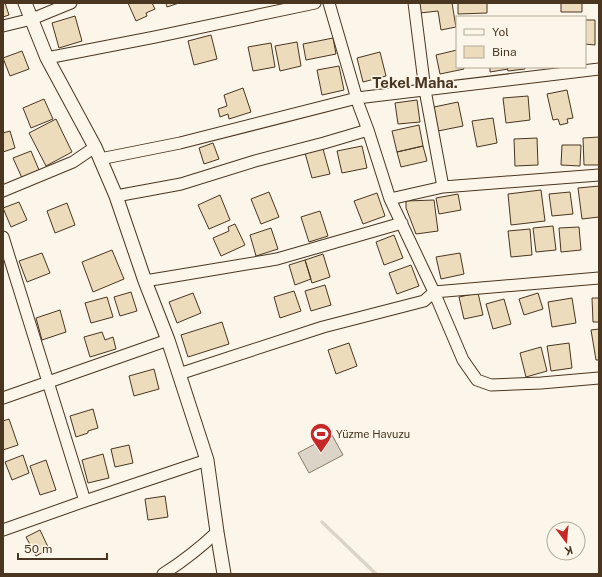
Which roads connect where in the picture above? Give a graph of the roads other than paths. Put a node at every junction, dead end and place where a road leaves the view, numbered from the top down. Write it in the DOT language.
graph roads {
  1 [pos="25,3"];
  2 [pos="71,3"];
  3 [pos="315,3"];
  4 [pos="329,3"];
  5 [pos="414,3"];
  6 [pos="32,19"];
  7 [pos="3,26"];
  8 [pos="47,58"];
  9 [pos="599,69"];
  10 [pos="425,90"];
  11 [pos="357,98"];
  12 [pos="368,130"];
  13 [pos="98,153"];
  14 [pos="599,175"];
  15 [pos="443,187"];
  16 [pos="3,191"];
  17 [pos="116,196"];
  18 [pos="390,199"];
  19 [pos="402,223"];
  20 [pos="3,237"];
  21 [pos="7,265"];
  22 [pos="599,278"];
  23 [pos="145,281"];
  24 [pos="434,292"];
  25 [pos="168,340"];
  26 [pos="179,374"];
  27 [pos="599,378"];
  28 [pos="48,382"];
  29 [pos="3,398"];
  30 [pos="207,460"];
  31 [pos="85,501"];
  32 [pos="3,530"];
  33 [pos="217,532"];
  34 [pos="163,574"];
  35 [pos="224,574"];
  1 -- 6 [label="street"];
  2 -- 6 [label="street"];
  3 -- 8 [label="street"];
  4 -- 11 [label="street"];
  5 -- 10 [label="street"];
  6 -- 7 [label="street"];
  6 -- 8 [label="street"];
  8 -- 13 [label="street"];
  9 -- 10 [label="street"];
  10 -- 11 [label="street"];
  10 -- 15 [label="street"];
  11 -- 12 [label="street"];
  11 -- 13 [label="street"];
  12 -- 17 [label="street"];
  12 -- 18 [label="street"];
  13 -- 16 [label="street"];
  13 -- 17 [label="street"];
  14 -- 15 [label="street"];
  15 -- 18 [label="street"];
  17 -- 23 [label="street"];
  18 -- 19 [label="street"];
  19 -- 23 [label="street"];
  19 -- 24 [label="street"];
  20 -- 21 [label="street"];
  21 -- 28 [label="street"];
  22 -- 24 [label="street"];
  23 -- 25 [label="street"];
  24 -- 26 [label="street"];
  24 -- 27 [label="street"];
  25 -- 26 [label="street"];
  25 -- 28 [label="street"];
  26 -- 30 [label="street"];
  28 -- 29 [label="street"];
  28 -- 31 [label="street"];
  30 -- 31 [label="street"];
  30 -- 33 [label="street"];
  31 -- 32 [label="street"];
  33 -- 34 [label="street"];
  33 -- 35 [label="street"];
}
